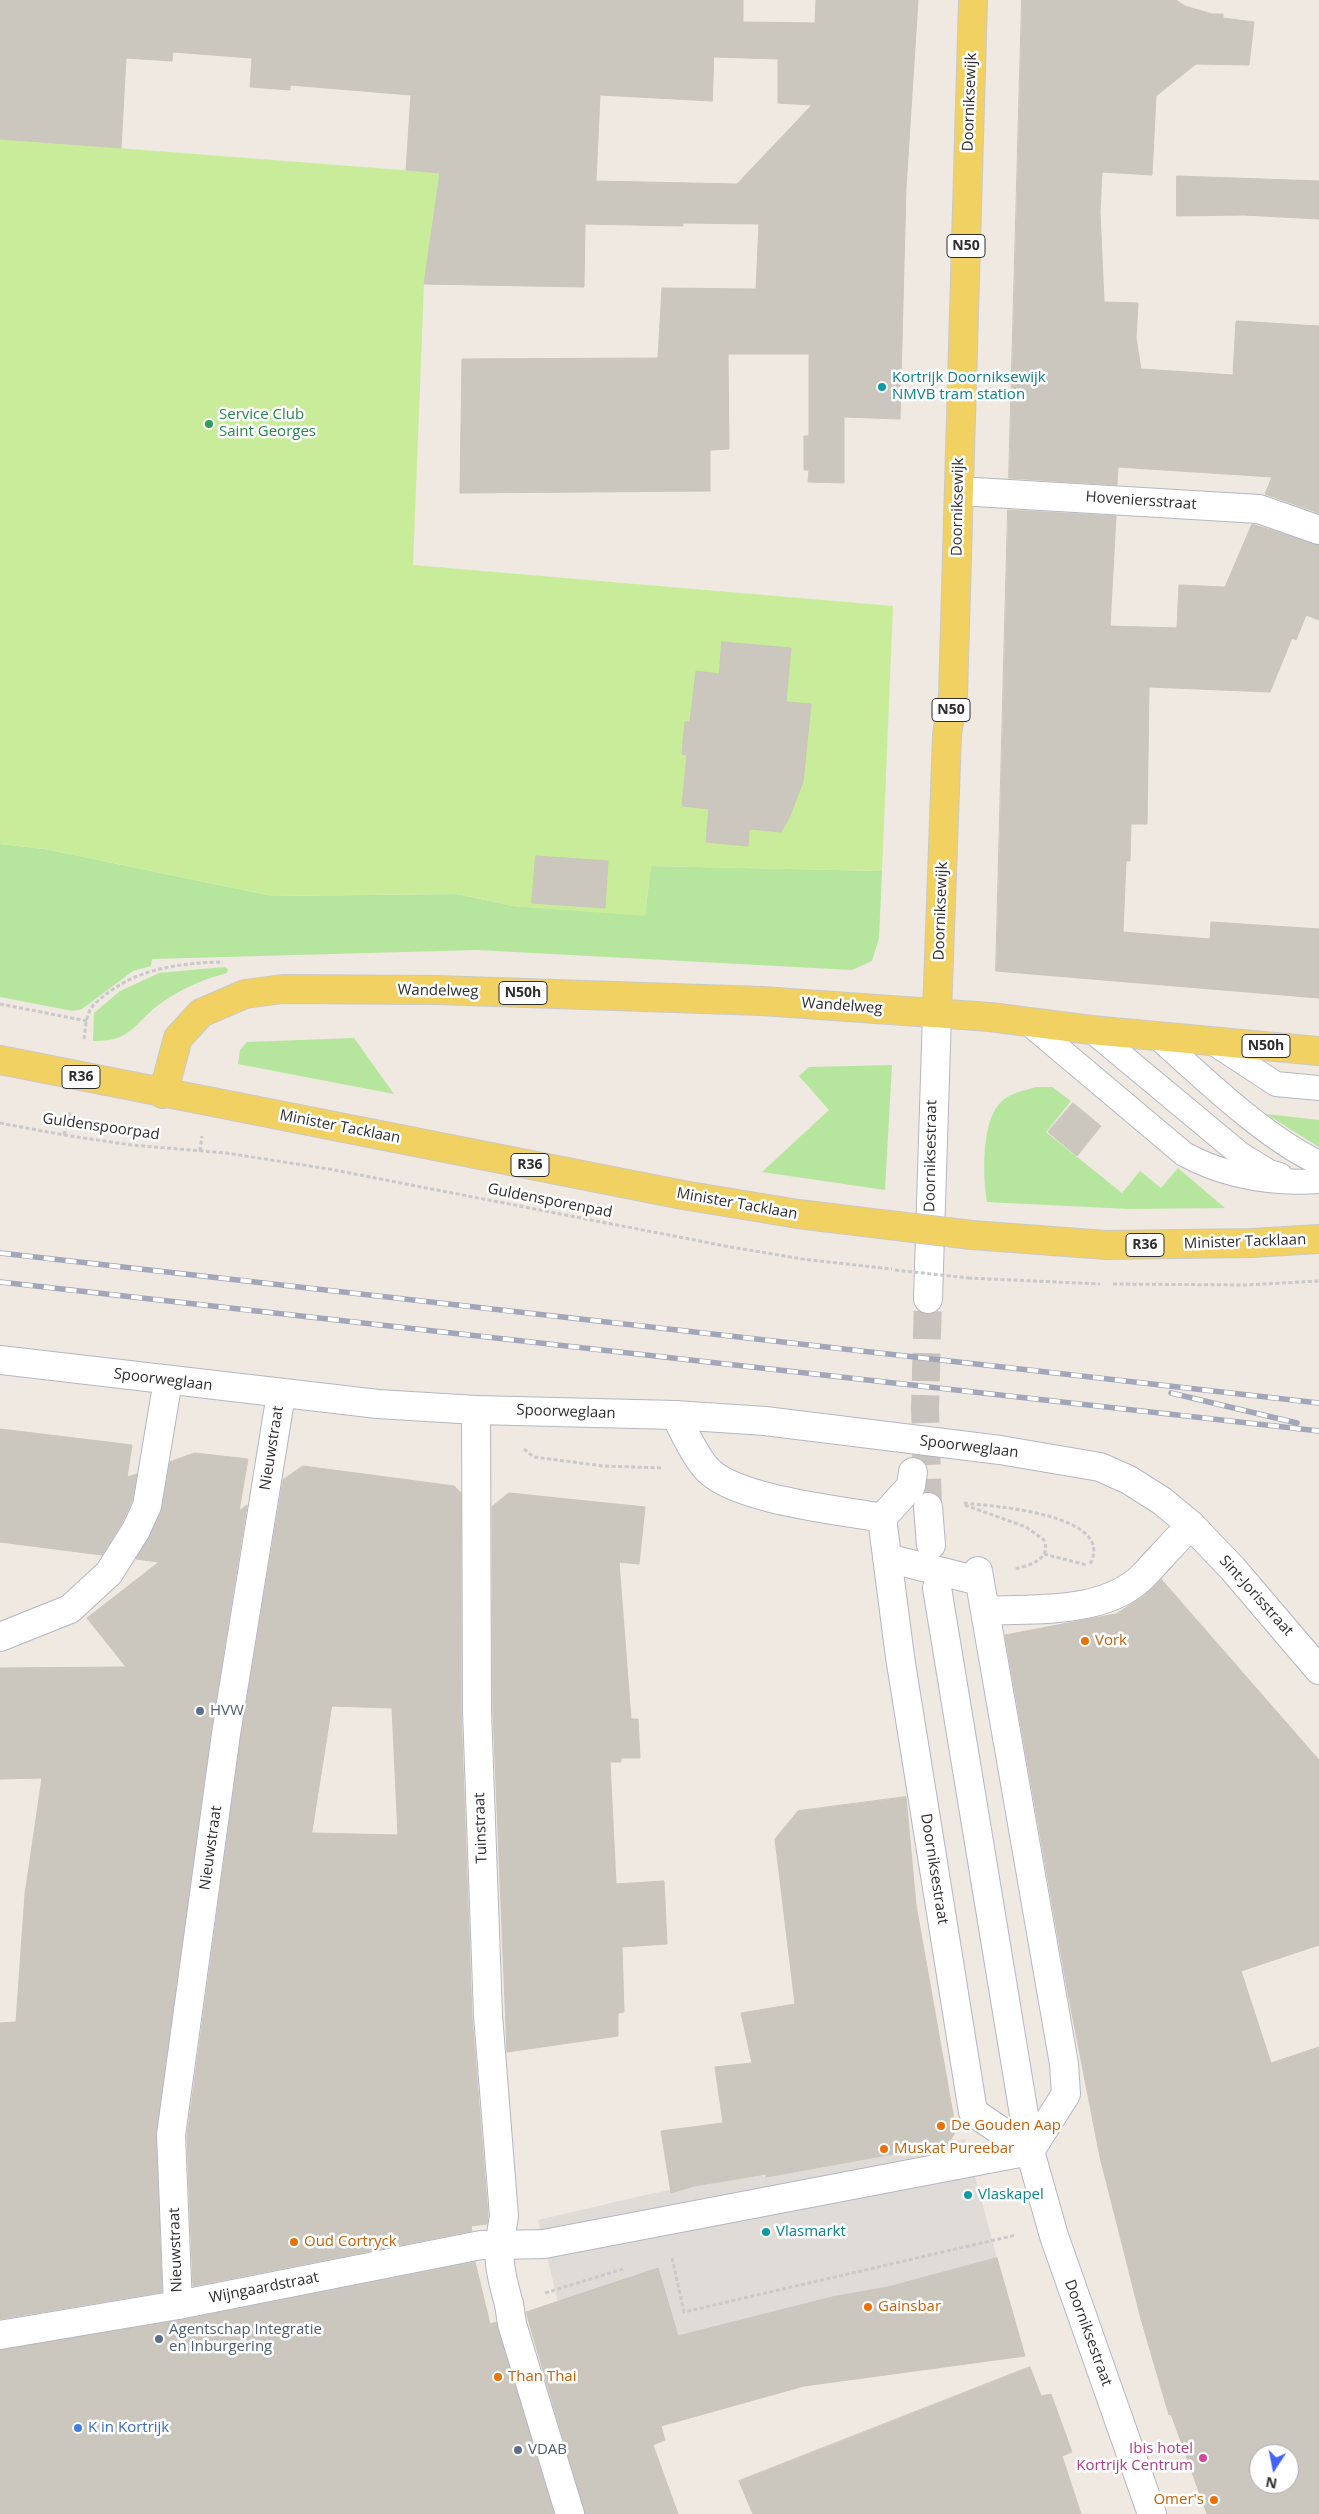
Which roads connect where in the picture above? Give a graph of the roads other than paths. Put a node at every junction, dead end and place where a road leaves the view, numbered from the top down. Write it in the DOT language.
graph roads {
  1 [pos="973,0"];
  2 [pos="958,491"];
  3 [pos="1319,530"];
  4 [pos="937,1014"];
  5 [pos="1026,1021"];
  6 [pos="1092,1030"];
  7 [pos="1156,1036"];
  8 [pos="1212,1042"];
  9 [pos="1319,1051"];
  10 [pos="0,1060"];
  11 [pos="1319,1088"];
  12 [pos="163,1094"];
  13 [pos="1319,1163"];
  14 [pos="1310,1181"];
  15 [pos="1319,1239"];
  16 [pos="928,1299"];
  17 [pos="0,1360"];
  18 [pos="168,1380"];
  19 [pos="281,1394"];
  20 [pos="476,1410"];
  21 [pos="675,1415"];
  22 [pos="913,1472"];
  23 [pos="1129,1480"];
  24 [pos="928,1507"];
  25 [pos="882,1518"];
  26 [pos="1190,1525"];
  27 [pos="931,1546"];
  28 [pos="887,1558"];
  29 [pos="937,1588"];
  30 [pos="986,1611"];
  31 [pos="0,1637"];
  32 [pos="1319,1670"];
  33 [pos="1030,2151"];
  34 [pos="499,2245"];
  35 [pos="178,2305"];
  36 [pos="0,2335"];
  37 [pos="570,2514"];
  38 [pos="1152,2514"];
  1 -- 2 [label="main road, Doorniksewijk / N50"];
  2 -- 3 [label="street, Hoveniersstraat"];
  2 -- 4 [label="main road, Doorniksewijk / N50"];
  4 -- 5 [label="main road, N50h"];
  4 -- 12 [label="main road, Wandelweg / N50h"];
  4 -- 16 [label="street, Doorniksestraat"];
  5 -- 6 [label="main road, N50h"];
  5 -- 14 [label="lane"];
  6 -- 7 [label="main road, N50h"];
  6 -- 14 [label="lane"];
  7 -- 8 [label="main road, N50h"];
  7 -- 13 [label="lane"];
  8 -- 9 [label="main road, N50h"];
  8 -- 11 [label="lane"];
  10 -- 12 [label="main road, R36"];
  12 -- 15 [label="main road, Minister Tacklaan / R36, bridge"];
  17 -- 18 [label="street, Spoorweglaan"];
  18 -- 19 [label="street, Spoorweglaan"];
  18 -- 31 [label="street"];
  19 -- 20 [label="street, Spoorweglaan"];
  19 -- 35 [label="street, Nieuwstraat"];
  20 -- 21 [label="street, Spoorweglaan"];
  20 -- 34 [label="street, Tuinstraat"];
  21 -- 23 [label="street, Spoorweglaan"];
  21 -- 25 [label="street"];
  22 -- 25 [label="street"];
  23 -- 26 [label="street, Sint-Jorisstraat"];
  24 -- 27 [label="street"];
  25 -- 28 [label="street, Doorniksestraat"];
  26 -- 30 [label="street"];
  26 -- 32 [label="street, Sint-Jorisstraat"];
  28 -- 30 [label="street"];
  28 -- 33 [label="street, Doorniksestraat"];
  29 -- 33 [label="street, Doorniksestraat"];
  30 -- 33 [label="street"];
  33 -- 34 [label="street"];
  33 -- 38 [label="street, Doorniksestraat"];
  34 -- 35 [label="street, Wijngaardstraat"];
  34 -- 37 [label="street, Tuinstraat"];
  35 -- 36 [label="street, Wijngaardstraat"];
}
